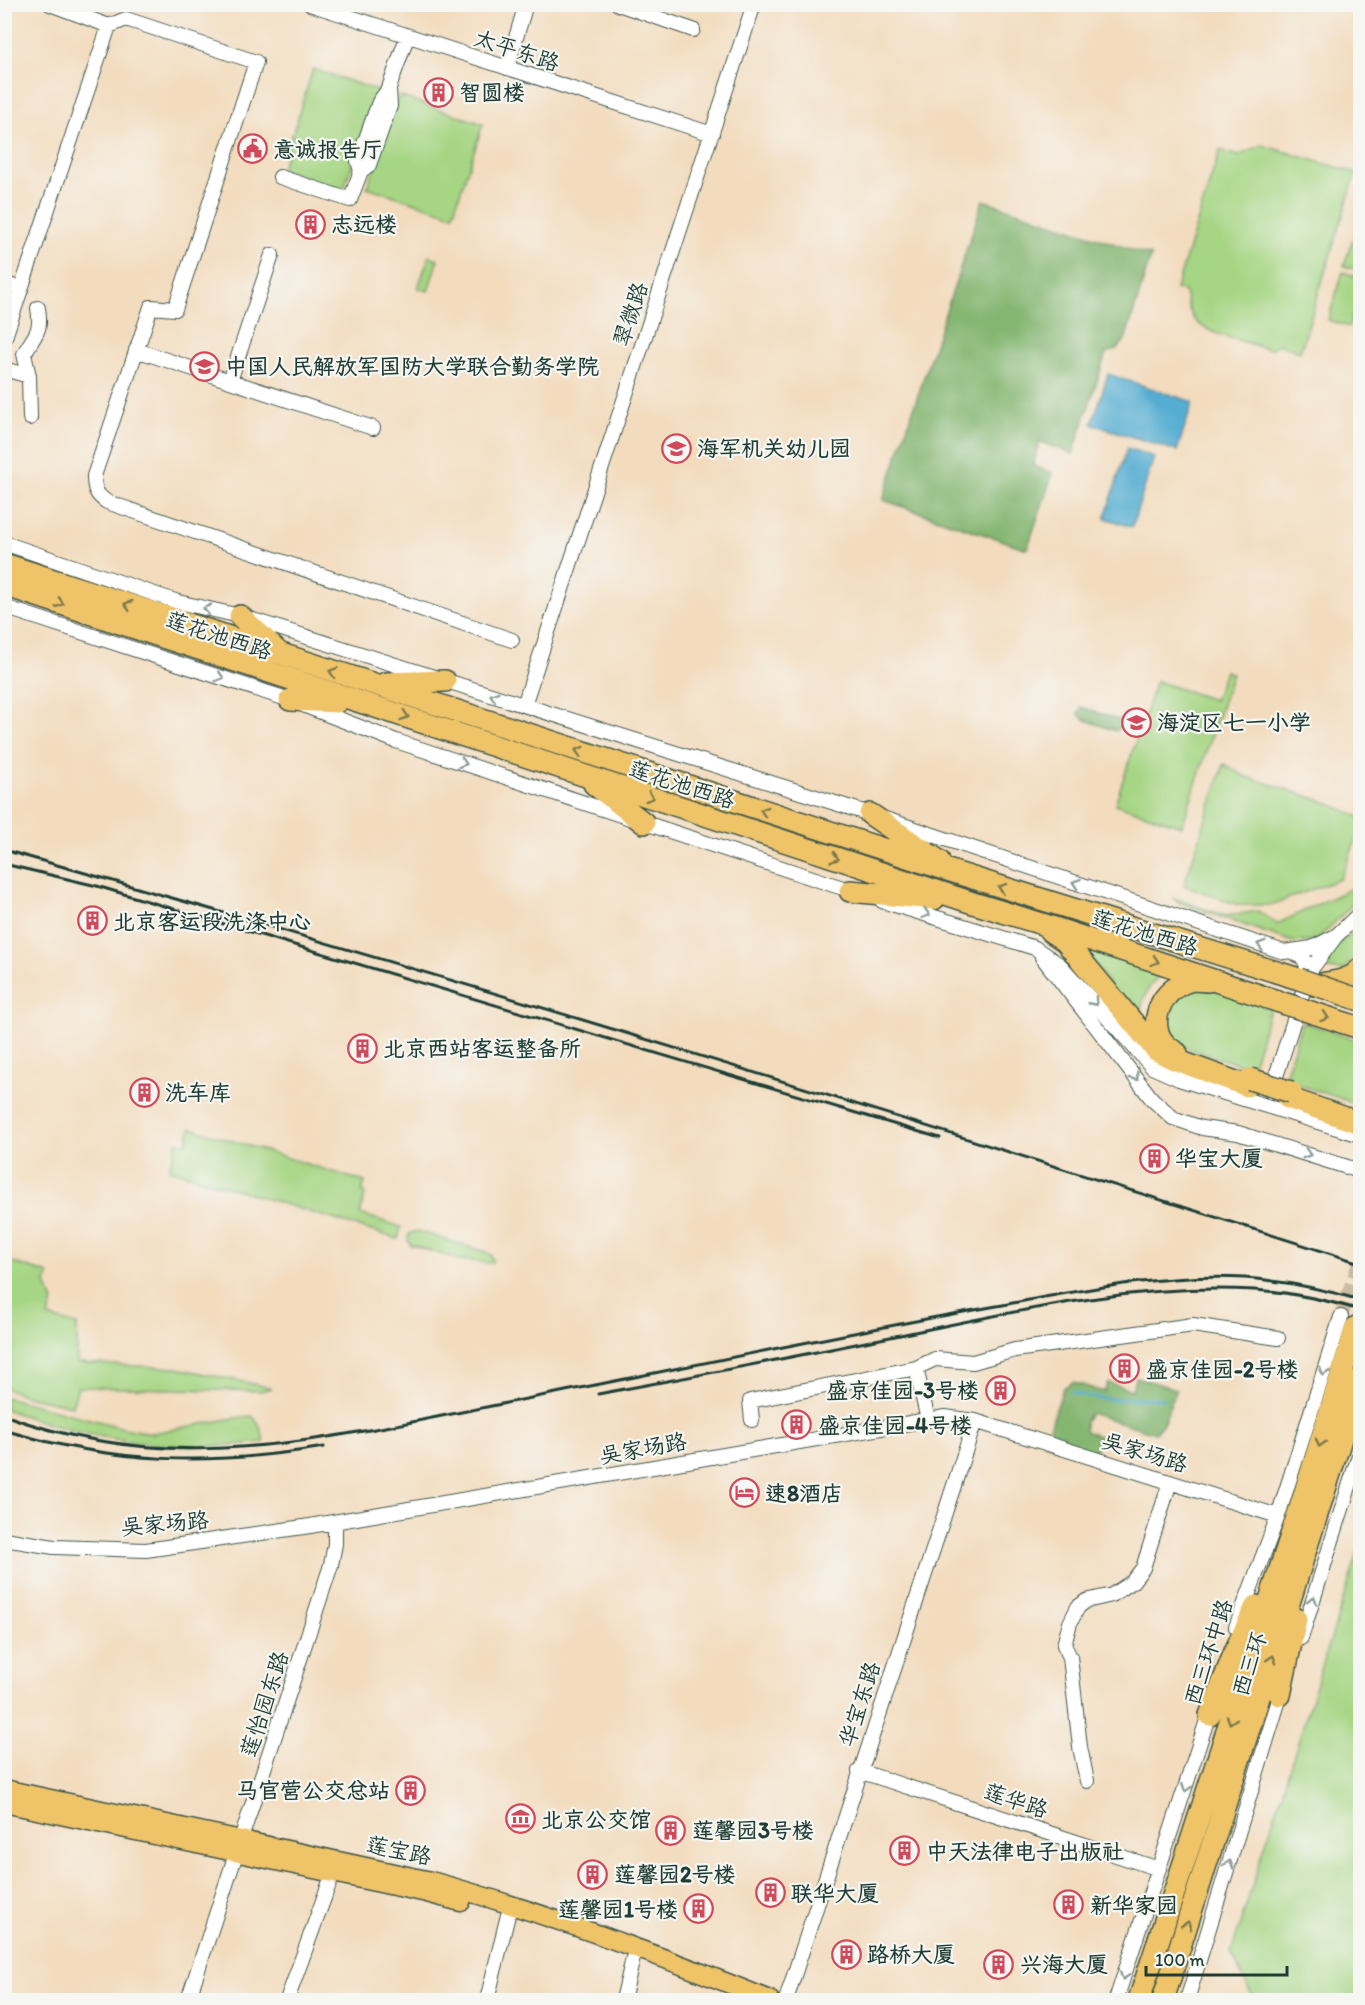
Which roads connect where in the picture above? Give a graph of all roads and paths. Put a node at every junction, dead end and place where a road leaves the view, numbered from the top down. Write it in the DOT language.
graph roads {
  1 [pos="50,4"];
  2 [pos="310,4"];
  3 [pos="526,4"];
  4 [pos="618,4"];
  5 [pos="754,4"];
  6 [pos="110,26"];
  7 [pos="693,30"];
  8 [pos="407,37"];
  9 [pos="507,68"];
  10 [pos="712,134"];
  11 [pos="280,177"];
  12 [pos="272,255"];
  13 [pos="4,283"];
  14 [pos="21,289"];
  15 [pos="38,308"];
  16 [pos="4,340"];
  17 [pos="136,350"];
  18 [pos="4,369"];
  19 [pos="29,376"];
  20 [pos="230,381"];
  21 [pos="30,418"];
  22 [pos="373,428"];
  23 [pos="4,543"];
  24 [pos="4,564"];
  25 [pos="4,585"];
  26 [pos="4,607"];
  27 [pos="240,616"];
  28 [pos="512,640"];
  29 [pos="282,655"];
  30 [pos="445,681"];
  31 [pos="368,693"];
  32 [pos="290,700"];
  33 [pos="524,705"];
  34 [pos="582,775"];
  35 [pos="870,814"];
  36 [pos="644,823"];
  37 [pos="960,874"];
  38 [pos="850,891"];
  39 [pos="973,903"];
  40 [pos="1360,913"];
  41 [pos="1040,923"];
  42 [pos="1336,936"];
  43 [pos="1035,948"];
  44 [pos="1292,951"];
  45 [pos="1360,969"];
  46 [pos="1307,979"];
  47 [pos="1221,982"];
  48 [pos="1360,1000"];
  49 [pos="1360,1028"];
  50 [pos="1248,1082"];
  51 [pos="1289,1095"];
  52 [pos="1266,1105"];
  53 [pos="1360,1115"];
  54 [pos="1360,1123"];
  55 [pos="1360,1135"];
  56 [pos="1360,1171"];
  57 [pos="1349,1322"];
  58 [pos="1278,1338"];
  59 [pos="915,1368"];
  60 [pos="1360,1379"];
  61 [pos="752,1420"];
  62 [pos="928,1420"];
  63 [pos="975,1421"];
  64 [pos="1360,1452"];
  65 [pos="1170,1482"];
  66 [pos="1310,1507"];
  67 [pos="1278,1516"];
  68 [pos="335,1522"];
  69 [pos="4,1539"];
  70 [pos="1280,1695"];
  71 [pos="1210,1715"];
  72 [pos="860,1771"];
  73 [pos="1087,1781"];
  74 [pos="4,1789"];
  75 [pos="4,1803"];
  76 [pos="239,1846"];
  77 [pos="1159,1869"];
  78 [pos="333,1873"];
  79 [pos="508,1915"];
  80 [pos="633,1958"];
  81 [pos="188,2001"];
  82 [pos="287,2001"];
  83 [pos="487,2001"];
  84 [pos="623,2001"];
  85 [pos="742,2001"];
  86 [pos="770,2001"];
  87 [pos="786,2001"];
  88 [pos="1116,2001"];
  89 [pos="1139,2001"];
  90 [pos="1163,2001"];
  91 [pos="1187,2001"];
  1 -- 6 [label="street"];
  2 -- 8 [label="street, 太平东路"];
  3 -- 9 [label="street"];
  4 -- 7 [label="street"];
  5 -- 10 [label="street, 翠微路"];
  6 -- 14 [label="street"];
  6 -- 17 [label="street"];
  8 -- 9 [label="street, 太平东路"];
  8 -- 11 [label="street"];
  9 -- 10 [label="street, 太平东路"];
  10 -- 33 [label="street, 翠微路"];
  12 -- 20 [label="street"];
  13 -- 14 [label="street"];
  14 -- 16 [label="street"];
  15 -- 19 [label="street"];
  17 -- 20 [label="street"];
  17 -- 28 [label="street"];
  18 -- 19 [label="street"];
  19 -- 21 [label="street"];
  20 -- 22 [label="street"];
  27 -- 23 [label="street, 莲花池西路, one-way"];
  29 -- 24 [label="highway, 莲花池西路, one-way"];
  25 -- 31 [label="highway, 莲花池西路, one-way"];
  26 -- 32 [label="street, 莲花池西路, one-way"];
  27 -- 29 [label="highway"];
  27 -- 30 [label="street, 莲花池西路"];
  31 -- 29 [label="highway, 莲花池西路, one-way"];
  30 -- 31 [label="highway"];
  33 -- 30 [label="street, 莲花池西路, one-way"];
  31 -- 32 [label="highway"];
  31 -- 34 [label="highway, 莲花池西路, one-way"];
  37 -- 31 [label="highway, 莲花池西路, one-way"];
  32 -- 36 [label="street, 莲花池西路, one-way"];
  33 -- 35 [label="street, 莲花池西路"];
  34 -- 36 [label="highway"];
  34 -- 39 [label="highway, 莲花池西路, one-way"];
  35 -- 37 [label="highway"];
  44 -- 35 [label="street, 莲花池西路, one-way"];
  36 -- 38 [label="street, 莲花池西路"];
  46 -- 37 [label="highway, 莲花池西路, one-way"];
  38 -- 39 [label="highway"];
  38 -- 43 [label="street, 莲花池西路, one-way"];
  39 -- 41 [label="highway, 莲花池西路"];
  40 -- 42 [label="street"];
  41 -- 47 [label="highway, 莲花池西路, one-way"];
  41 -- 50 [label="highway"];
  42 -- 44 [label="street, 莲花池西路"];
  42 -- 46 [label="street"];
  43 -- 52 [label="street, 莲花池西路, one-way"];
  43 -- 56 [label="street, one-way"];
  44 -- 46 [label="street"];
  45 -- 46 [label="highway"];
  46 -- 48 [label="highway, 莲花池西路, bridge"];
  46 -- 52 [label="street"];
  47 -- 49 [label="highway, 莲花池西路, one-way, bridge"];
  47 -- 50 [label="highway"];
  50 -- 51 [label="highway, bridge"];
  51 -- 53 [label="highway"];
  51 -- 54 [label="highway"];
  52 -- 55 [label="street"];
  57 -- 66 [label="highway, 西三环, one-way"];
  57 -- 67 [label="street, 西三环中路, one-way"];
  58 -- 59 [label="street"];
  59 -- 61 [label="street"];
  59 -- 62 [label="street"];
  60 -- 66 [label="highway, 西三环"];
  62 -- 63 [label="street, 吴家场路"];
  62 -- 68 [label="street, 吴家场路"];
  63 -- 65 [label="street, 吴家场路"];
  63 -- 72 [label="street, 华宝东路"];
  70 -- 64 [label="street, one-way"];
  65 -- 67 [label="street, 吴家场路"];
  65 -- 73 [label="street"];
  66 -- 70 [label="highway"];
  66 -- 71 [label="highway"];
  66 -- 89 [label="highway, 西三环, one-way"];
  90 -- 66 [label="highway, 西三环, one-way"];
  67 -- 71 [label="street, 西三环中路"];
  68 -- 69 [label="street, 吴家场路"];
  68 -- 76 [label="street, 莲怡园东路"];
  91 -- 70 [label="street, one-way"];
  71 -- 77 [label="street, 西三环中路, one-way"];
  72 -- 77 [label="street, 莲华路"];
  72 -- 87 [label="street, 华宝东路"];
  74 -- 76 [label="main road, 莲宝路"];
  75 -- 76 [label="main road, 莲宝路"];
  76 -- 78 [label="main road, 莲宝路"];
  76 -- 81 [label="street, 莲怡园东路"];
  76 -- 86 [label="main road, 莲宝路"];
  77 -- 88 [label="street, 西三环中路, one-way"];
  78 -- 79 [label="main road, 莲宝路"];
  78 -- 82 [label="street"];
  79 -- 80 [label="main road, 莲宝路"];
  79 -- 83 [label="street"];
  80 -- 84 [label="street"];
  80 -- 85 [label="main road, 莲宝路"];
}
